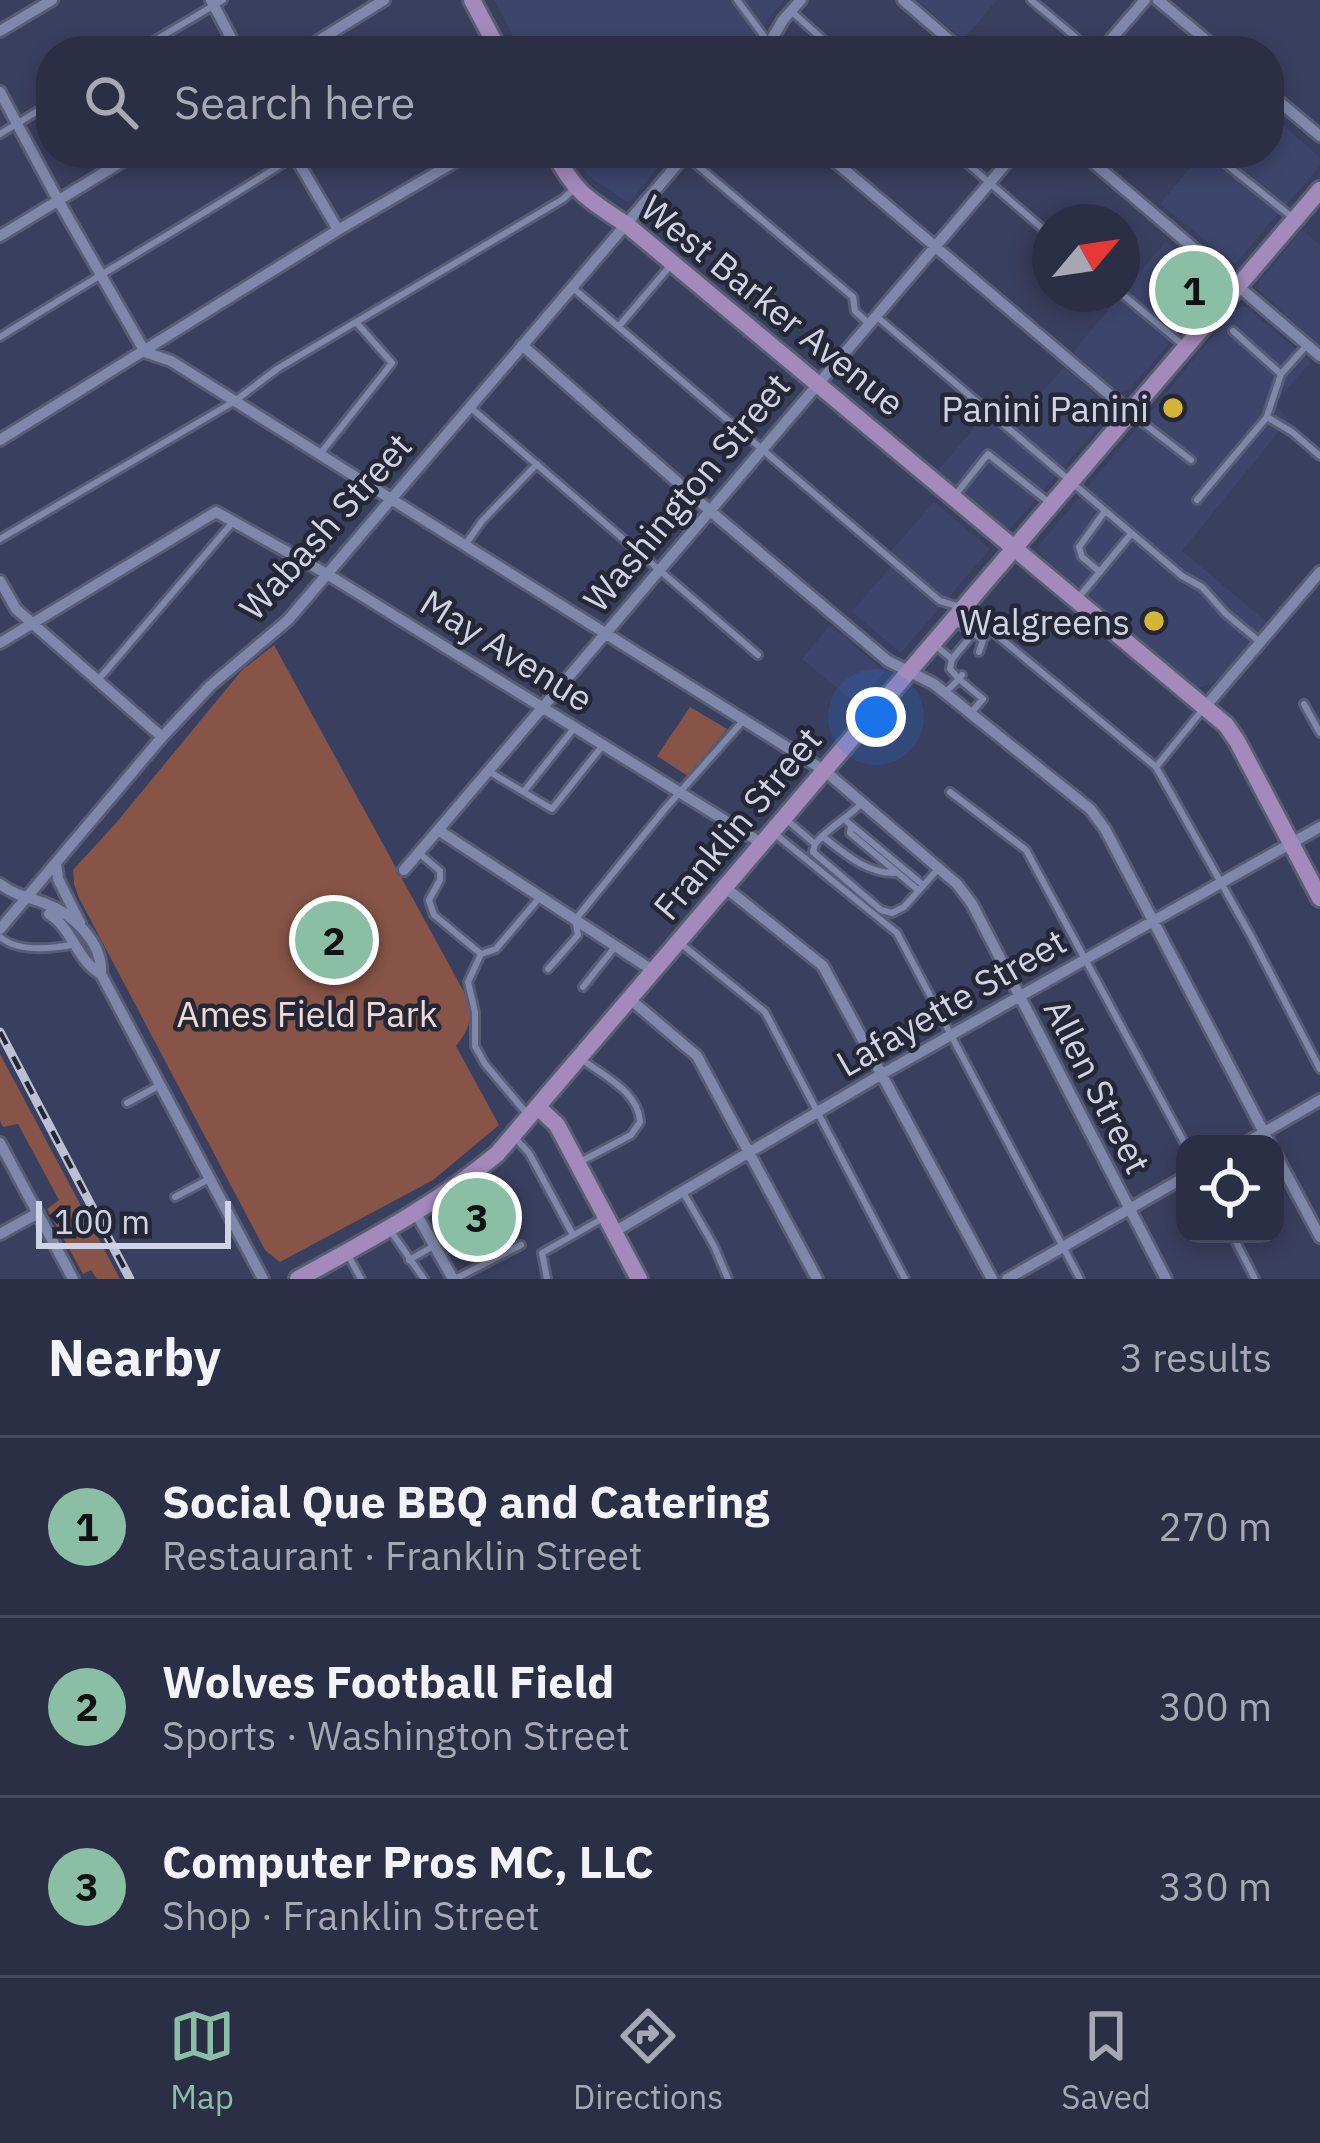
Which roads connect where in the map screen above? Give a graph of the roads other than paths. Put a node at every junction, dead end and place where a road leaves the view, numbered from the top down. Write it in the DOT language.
graph roads {
  1 [pos="52,0"];
  2 [pos="384,0"];
  3 [pos="472,0"];
  4 [pos="736,0"];
  5 [pos="801,0"];
  6 [pos="903,0"];
  7 [pos="1031,0"];
  8 [pos="1145,0"];
  9 [pos="1158,0"];
  10 [pos="216,2"];
  11 [pos="791,11"];
  12 [pos="0,31"];
  13 [pos="161,36"];
  14 [pos="231,36"];
  15 [pos="326,36"];
  16 [pos="491,36"];
  17 [pos="760,36"];
  18 [pos="774,36"];
  19 [pos="819,36"];
  20 [pos="945,36"];
  21 [pos="1078,36"];
  22 [pos="1111,36"];
  23 [pos="1201,36"];
  24 [pos="0,92"];
  25 [pos="1284,106"];
  26 [pos="36,112"];
  27 [pos="17,124"];
  28 [pos="0,134"];
  29 [pos="1320,136"];
  30 [pos="36,159"];
  31 [pos="41,168"];
  32 [pos="111,168"];
  33 [pos="275,168"];
  34 [pos="304,168"];
  35 [pos="444,168"];
  36 [pos="563,168"];
  37 [pos="674,168"];
  38 [pos="702,168"];
  39 [pos="843,168"];
  40 [pos="971,168"];
  41 [pos="1002,168"];
  42 [pos="1100,168"];
  43 [pos="1231,168"];
  44 [pos="989,184"];
  45 [pos="575,188"];
  46 [pos="1320,190"];
  47 [pos="58,200"];
  48 [pos="1295,219"];
  49 [pos="1032,220"];
  50 [pos="627,225"];
  51 [pos="338,230"];
  52 [pos="0,236"];
  53 [pos="937,246"];
  54 [pos="673,263"];
  55 [pos="100,273"];
  56 [pos="1238,286"];
  57 [pos="572,287"];
  58 [pos="1140,310"];
  59 [pos="872,320"];
  60 [pos="356,322"];
  61 [pos="619,326"];
  62 [pos="1233,331"];
  63 [pos="0,337"];
  64 [pos="523,345"];
  65 [pos="1306,345"];
  66 [pos="1185,348"];
  67 [pos="145,352"];
  68 [pos="1320,356"];
  69 [pos="1281,374"];
  70 [pos="817,383"];
  71 [pos="235,401"];
  72 [pos="470,406"];
  73 [pos="1130,412"];
  74 [pos="1267,417"];
  75 [pos="0,440"];
  76 [pos="762,447"];
  77 [pos="320,454"];
  78 [pos="1320,456"];
  79 [pos="1191,460"];
  80 [pos="537,464"];
  81 [pos="1070,483"];
  82 [pos="953,496"];
  83 [pos="391,499"];
  84 [pos="1197,500"];
  85 [pos="1052,505"];
  86 [pos="709,510"];
  87 [pos="1105,511"];
  88 [pos="233,522"];
  89 [pos="1132,534"];
  90 [pos="0,539"];
  91 [pos="465,544"];
  92 [pos="1015,548"];
  93 [pos="659,569"];
  94 [pos="1100,572"];
  95 [pos="1320,572"];
  96 [pos="327,574"];
  97 [pos="0,580"];
  98 [pos="1077,600"];
  99 [pos="958,614"];
  100 [pos="32,623"];
  101 [pos="990,629"];
  102 [pos="606,632"];
  103 [pos="972,635"];
  104 [pos="982,640"];
  105 [pos="1260,642"];
  106 [pos="0,643"];
  107 [pos="933,643"];
  108 [pos="980,652"];
  109 [pos="758,655"];
  110 [pos="952,658"];
  111 [pos="908,673"];
  112 [pos="960,677"];
  113 [pos="98,679"];
  114 [pos="945,693"];
  115 [pos="1304,704"];
  116 [pos="541,706"];
  117 [pos="1205,707"];
  118 [pos="970,714"];
  119 [pos="745,720"];
  120 [pos="575,727"];
  121 [pos="1320,733"];
  122 [pos="162,737"];
  123 [pos="604,745"];
  124 [pos="1156,767"];
  125 [pos="487,771"];
  126 [pos="825,771"];
  127 [pos="524,791"];
  128 [pos="950,792"];
  129 [pos="681,793"];
  130 [pos="862,802"];
  131 [pos="848,823"];
  132 [pos="1320,826"];
  133 [pos="438,830"];
  134 [pos="774,832"];
  135 [pos="822,836"];
  136 [pos="815,844"];
  137 [pos="1291,844"];
  138 [pos="418,853"];
  139 [pos="56,863"];
  140 [pos="939,868"];
  141 [pos="404,870"];
  142 [pos="897,873"];
  143 [pos="0,884"];
  144 [pos="1222,884"];
  145 [pos="921,887"];
  146 [pos="725,888"];
  147 [pos="540,897"];
  148 [pos="1320,898"];
  149 [pos="29,899"];
  150 [pos="575,920"];
  151 [pos="1152,921"];
  152 [pos="81,926"];
  153 [pos="0,933"];
  154 [pos="679,943"];
  155 [pos="76,944"];
  156 [pos="616,946"];
  157 [pos="481,954"];
  158 [pos="1087,959"];
  159 [pos="548,969"];
  160 [pos="655,972"];
  161 [pos="101,974"];
  162 [pos="583,987"];
  163 [pos="1018,996"];
  164 [pos="631,1000"];
  165 [pos="950,1035"];
  166 [pos="581,1059"];
  167 [pos="1320,1069"];
  168 [pos="883,1074"];
  169 [pos="160,1085"];
  170 [pos="1320,1100"];
  171 [pos="127,1103"];
  172 [pos="535,1113"];
  173 [pos="817,1113"];
  174 [pos="1180,1135"];
  175 [pos="1265,1135"];
  176 [pos="1271,1135"];
  177 [pos="514,1136"];
  178 [pos="0,1142"];
  179 [pos="750,1153"];
  180 [pos="577,1164"];
  181 [pos="1284,1170"];
  182 [pos="209,1179"];
  183 [pos="1176,1182"];
  184 [pos="683,1192"];
  185 [pos="175,1197"];
  186 [pos="1128,1209"];
  187 [pos="38,1213"];
  188 [pos="416,1214"];
  189 [pos="610,1225"];
  190 [pos="389,1228"];
  191 [pos="0,1234"];
  192 [pos="573,1235"];
  193 [pos="1320,1237"];
  194 [pos="1237,1243"];
  195 [pos="521,1244"];
  196 [pos="434,1245"];
  197 [pos="1063,1246"];
  198 [pos="346,1252"];
  199 [pos="409,1260"];
  200 [pos="73,1279"];
  201 [pos="263,1279"];
  202 [pos="298,1279"];
  203 [pos="361,1279"];
  204 [pos="424,1279"];
  205 [pos="454,1279"];
  206 [pos="547,1279"];
  207 [pos="639,1279"];
  208 [pos="728,1279"];
  209 [pos="817,1279"];
  210 [pos="905,1279"];
  211 [pos="992,1279"];
  212 [pos="1006,1279"];
  213 [pos="1081,1279"];
  214 [pos="1166,1279"];
  215 [pos="1256,1279"];
  1 -- 12 [label="street"];
  2 -- 15 [label="street"];
  3 -- 16 [label="main road"];
  4 -- 17 [label="lane"];
  5 -- 11 [label="street"];
  6 -- 20 [label="street"];
  7 -- 21 [label="lane"];
  8 -- 22 [label="street"];
  9 -- 23 [label="street"];
  10 -- 13 [label="lane"];
  10 -- 14 [label="street"];
  11 -- 18 [label="street"];
  11 -- 19 [label="lane"];
  24 -- 27 [label="street"];
  25 -- 29 [label="street"];
  26 -- 27 [label="lane"];
  27 -- 28 [label="lane"];
  27 -- 30 [label="street"];
  31 -- 47 [label="street"];
  32 -- 47 [label="street"];
  33 -- 55 [label="lane"];
  34 -- 51 [label="street"];
  35 -- 51 [label="street"];
  36 -- 45 [label="main road, West Barker Avenue"];
  37 -- 50 [label="street, Wabash Street"];
  38 -- 59 [label="lane"];
  39 -- 53 [label="street"];
  40 -- 44 [label="lane"];
  41 -- 44 [label="street, Washington Street"];
  42 -- 56 [label="street"];
  43 -- 48 [label="lane"];
  44 -- 49 [label="lane"];
  44 -- 53 [label="street, Washington Street"];
  45 -- 50 [label="main road, West Barker Avenue"];
  45 -- 60 [label="lane"];
  46 -- 48 [label="main road, Franklin Street"];
  47 -- 52 [label="street"];
  47 -- 55 [label="street"];
  48 -- 56 [label="main road, Franklin Street"];
  50 -- 54 [label="main road, West Barker Avenue"];
  50 -- 57 [label="street, Wabash Street"];
  51 -- 67 [label="street"];
  53 -- 59 [label="street, Washington Street"];
  53 -- 73 [label="street"];
  54 -- 61 [label="lane"];
  54 -- 70 [label="main road, West Barker Avenue"];
  55 -- 63 [label="lane"];
  55 -- 67 [label="street"];
  56 -- 65 [label="street"];
  56 -- 66 [label="main road, Franklin Street"];
  57 -- 61 [label="lane"];
  57 -- 64 [label="street, Wabash Street"];
  58 -- 66 [label="lane"];
  59 -- 70 [label="street, Washington Street"];
  59 -- 81 [label="lane"];
  60 -- 71 [label="lane"];
  60 -- 77 [label="lane"];
  61 -- 76 [label="lane"];
  62 -- 69 [label="lane"];
  64 -- 72 [label="street, Wabash Street"];
  64 -- 86 [label="street"];
  65 -- 68 [label="street"];
  65 -- 69 [label="lane"];
  66 -- 73 [label="main road, Franklin Street"];
  67 -- 71 [label="street, Allen Street"];
  67 -- 75 [label="street"];
  69 -- 74 [label="lane"];
  70 -- 76 [label="street, Washington Street"];
  70 -- 82 [label="main road, West Barker Avenue"];
  71 -- 77 [label="street, Allen Street"];
  71 -- 90 [label="lane"];
  72 -- 80 [label="lane"];
  72 -- 83 [label="street, Wabash Street"];
  73 -- 79 [label="lane"];
  73 -- 81 [label="main road, Franklin Street"];
  74 -- 78 [label="lane"];
  74 -- 84 [label="lane"];
  76 -- 86 [label="street, Washington Street"];
  76 -- 99 [label="lane"];
  77 -- 83 [label="street, Allen Street"];
  80 -- 91 [label="lane"];
  80 -- 93 [label="lane"];
  81 -- 85 [label="main road, Franklin Street"];
  81 -- 87 [label="lane"];
  82 -- 85 [label="lane"];
  82 -- 92 [label="main road, West Barker Avenue"];
  83 -- 91 [label="street, Allen Street"];
  83 -- 96 [label="street, Wabash Street"];
  85 -- 92 [label="main road, Franklin Street"];
  86 -- 93 [label="street, Washington Street"];
  86 -- 111 [label="street"];
  87 -- 89 [label="lane"];
  87 -- 94 [label="lane"];
  88 -- 96 [label="street, May Avenue"];
  88 -- 100 [label="street, May Avenue"];
  88 -- 113 [label="lane"];
  89 -- 94 [label="lane"];
  89 -- 105 [label="lane"];
  91 -- 102 [label="street, Allen Street"];
  92 -- 98 [label="main road, West Barker Avenue"];
  92 -- 99 [label="main road, Franklin Street"];
  93 -- 102 [label="street, Washington Street"];
  93 -- 109 [label="lane"];
  94 -- 98 [label="lane"];
  95 -- 105 [label="street"];
  96 -- 116 [label="street, May Avenue"];
  96 -- 122 [label="street, Wabash Street"];
  97 -- 100 [label="street"];
  98 -- 117 [label="main road, West Barker Avenue"];
  99 -- 101 [label="lane"];
  99 -- 103 [label="lane"];
  99 -- 107 [label="main road, Franklin Street"];
  100 -- 106 [label="street"];
  100 -- 113 [label="street"];
  101 -- 104 [label="lane"];
  101 -- 124 [label="lane"];
  102 -- 116 [label="street, Washington Street"];
  102 -- 119 [label="street, Allen Street"];
  103 -- 104 [label="lane"];
  103 -- 110 [label="lane"];
  104 -- 108 [label="lane"];
  105 -- 117 [label="street"];
  107 -- 110 [label="lane"];
  107 -- 111 [label="main road, Franklin Street"];
  110 -- 112 [label="lane"];
  111 -- 114 [label="street"];
  111 -- 126 [label="main road, Franklin Street"];
  112 -- 114 [label="lane"];
  112 -- 118 [label="lane"];
  113 -- 122 [label="street"];
  114 -- 118 [label="street"];
  115 -- 121 [label="lane"];
  116 -- 120 [label="street, May Avenue"];
  116 -- 125 [label="street, Washington Street"];
  117 -- 124 [label="lane"];
  117 -- 137 [label="main road, West Barker Avenue"];
  118 -- 151 [label="street"];
  119 -- 126 [label="street, Allen Street"];
  119 -- 129 [label="lane"];
  120 -- 123 [label="street, May Avenue"];
  120 -- 127 [label="lane"];
  122 -- 139 [label="street, Wabash Street"];
  123 -- 127 [label="lane"];
  123 -- 129 [label="street, May Avenue"];
  124 -- 144 [label="lane"];
  125 -- 127 [label="lane"];
  125 -- 133 [label="street, Washington Street"];
  126 -- 130 [label="street, Allen Street"];
  126 -- 134 [label="main road, Franklin Street"];
  128 -- 158 [label="lane"];
  129 -- 134 [label="street, May Avenue"];
  129 -- 150 [label="lane"];
  130 -- 131 [label="lane"];
  130 -- 140 [label="street, Allen Street"];
  131 -- 135 [label="lane"];
  131 -- 142 [label="lane"];
  131 -- 145 [label="lane"];
  132 -- 137 [label="street, Lafayette Street"];
  133 -- 138 [label="street, Washington Street"];
  133 -- 147 [label="street"];
  134 -- 136 [label="lane"];
  134 -- 146 [label="main road, Franklin Street"];
  134 -- 165 [label="lane"];
  135 -- 136 [label="lane"];
  135 -- 142 [label="lane"];
  136 -- 145 [label="lane"];
  137 -- 144 [label="street, Lafayette Street"];
  137 -- 148 [label="main road, West Barker Avenue"];
  138 -- 141 [label="street, Washington Street"];
  138 -- 157 [label="lane"];
  139 -- 149 [label="street, Wabash Street"];
  139 -- 152 [label="street"];
  140 -- 145 [label="lane"];
  140 -- 163 [label="street, Allen Street"];
  142 -- 145 [label="lane"];
  143 -- 149 [label="street"];
  144 -- 151 [label="street, Lafayette Street"];
  144 -- 167 [label="lane"];
  146 -- 154 [label="main road, Franklin Street"];
  146 -- 168 [label="street"];
  147 -- 150 [label="street"];
  147 -- 157 [label="lane"];
  149 -- 152 [label="street"];
  149 -- 153 [label="street, Wabash Street"];
  149 -- 155 [label="street"];
  150 -- 156 [label="street"];
  150 -- 159 [label="lane"];
  151 -- 158 [label="street, Lafayette Street"];
  151 -- 175 [label="street"];
  152 -- 161 [label="street"];
  153 -- 155 [label="lane"];
  154 -- 160 [label="main road, Franklin Street"];
  154 -- 173 [label="lane"];
  155 -- 161 [label="street"];
  156 -- 160 [label="street"];
  156 -- 162 [label="lane"];
  157 -- 172 [label="lane"];
  158 -- 163 [label="street, Lafayette Street"];
  158 -- 174 [label="lane"];
  160 -- 164 [label="main road, Franklin Street"];
  161 -- 169 [label="street"];
  163 -- 165 [label="street, Lafayette Street"];
  163 -- 186 [label="street, Allen Street"];
  164 -- 166 [label="main road, Franklin Street"];
  164 -- 179 [label="street"];
  165 -- 168 [label="street, Lafayette Street"];
  165 -- 197 [label="lane"];
  166 -- 172 [label="main road, Franklin Street"];
  166 -- 180 [label="lane"];
  168 -- 173 [label="street, Lafayette Street"];
  168 -- 211 [label="street"];
  169 -- 171 [label="lane"];
  169 -- 182 [label="street"];
  170 -- 176 [label="street"];
  172 -- 177 [label="main road, Franklin Street"];
  172 -- 180 [label="main road"];
  173 -- 179 [label="street, Lafayette Street"];
  173 -- 210 [label="lane"];
  177 -- 188 [label="main road, Franklin Street"];
  177 -- 192 [label="lane"];
  178 -- 187 [label="street"];
  179 -- 184 [label="street, Lafayette Street"];
  179 -- 209 [label="street"];
  180 -- 189 [label="main road"];
  181 -- 193 [label="street"];
  182 -- 185 [label="lane"];
  182 -- 201 [label="street"];
  183 -- 186 [label="street"];
  184 -- 189 [label="street, Lafayette Street"];
  184 -- 208 [label="lane"];
  186 -- 197 [label="street"];
  186 -- 214 [label="street, Allen Street"];
  187 -- 191 [label="street"];
  187 -- 200 [label="street"];
  188 -- 190 [label="main road, Franklin Street"];
  188 -- 196 [label="street"];
  189 -- 192 [label="lane"];
  189 -- 207 [label="main road"];
  190 -- 198 [label="main road, Franklin Street"];
  190 -- 199 [label="lane"];
  192 -- 206 [label="lane"];
  194 -- 215 [label="lane"];
  195 -- 205 [label="lane"];
  196 -- 199 [label="lane"];
  196 -- 205 [label="street"];
  197 -- 212 [label="street"];
  197 -- 213 [label="lane"];
  198 -- 202 [label="main road, Franklin Street"];
  198 -- 203 [label="lane"];
  199 -- 204 [label="lane"];
}
